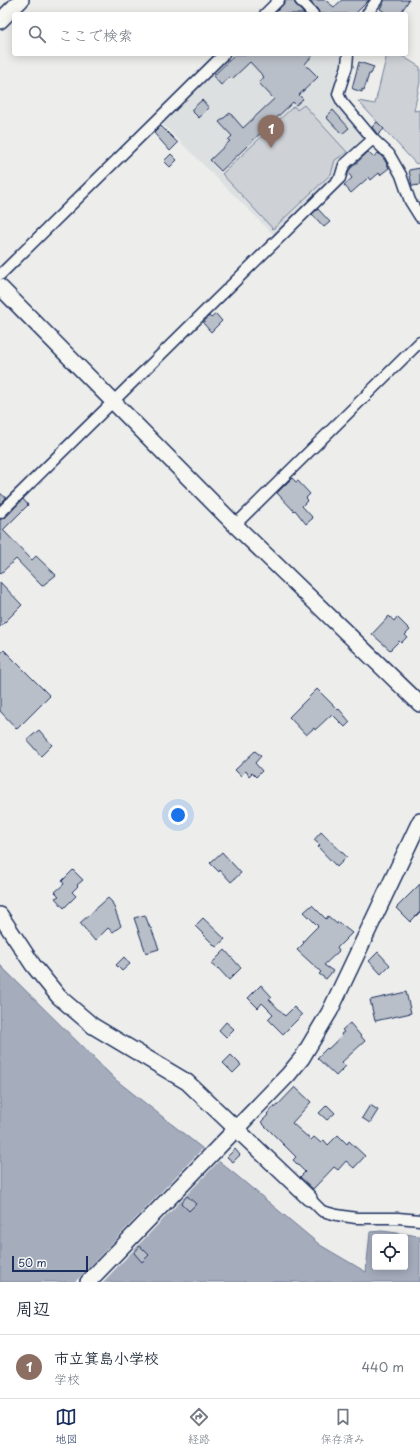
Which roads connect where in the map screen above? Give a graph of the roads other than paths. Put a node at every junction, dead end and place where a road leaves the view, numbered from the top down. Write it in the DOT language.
graph roads {
  1 [pos="21,0"];
  2 [pos="279,0"];
  3 [pos="300,0"];
  4 [pos="377,0"];
  5 [pos="267,12"];
  6 [pos="311,12"];
  7 [pos="368,12"];
  8 [pos="0,21"];
  9 [pos="222,56"];
  10 [pos="348,56"];
  11 [pos="373,138"];
  12 [pos="420,217"];
  13 [pos="0,274"];
  14 [pos="0,286"];
  15 [pos="420,342"];
  16 [pos="113,401"];
  17 [pos="0,513"];
  18 [pos="235,525"];
  19 [pos="420,704"];
  20 [pos="420,821"];
  21 [pos="0,915"];
  22 [pos="235,1129"];
  23 [pos="309,1198"];
  24 [pos="420,1220"];
  25 [pos="88,1282"];
  1 -- 8 [label="street"];
  2 -- 5 [label="street"];
  3 -- 6 [label="street"];
  4 -- 7 [label="street"];
  9 -- 13 [label="street"];
  10 -- 11 [label="street"];
  11 -- 12 [label="street"];
  11 -- 16 [label="street"];
  14 -- 16 [label="street"];
  15 -- 18 [label="street"];
  16 -- 17 [label="street"];
  16 -- 18 [label="street"];
  18 -- 19 [label="street"];
  20 -- 22 [label="street"];
  21 -- 22 [label="street"];
  22 -- 23 [label="street"];
  22 -- 25 [label="street"];
  23 -- 24 [label="street"];
}
